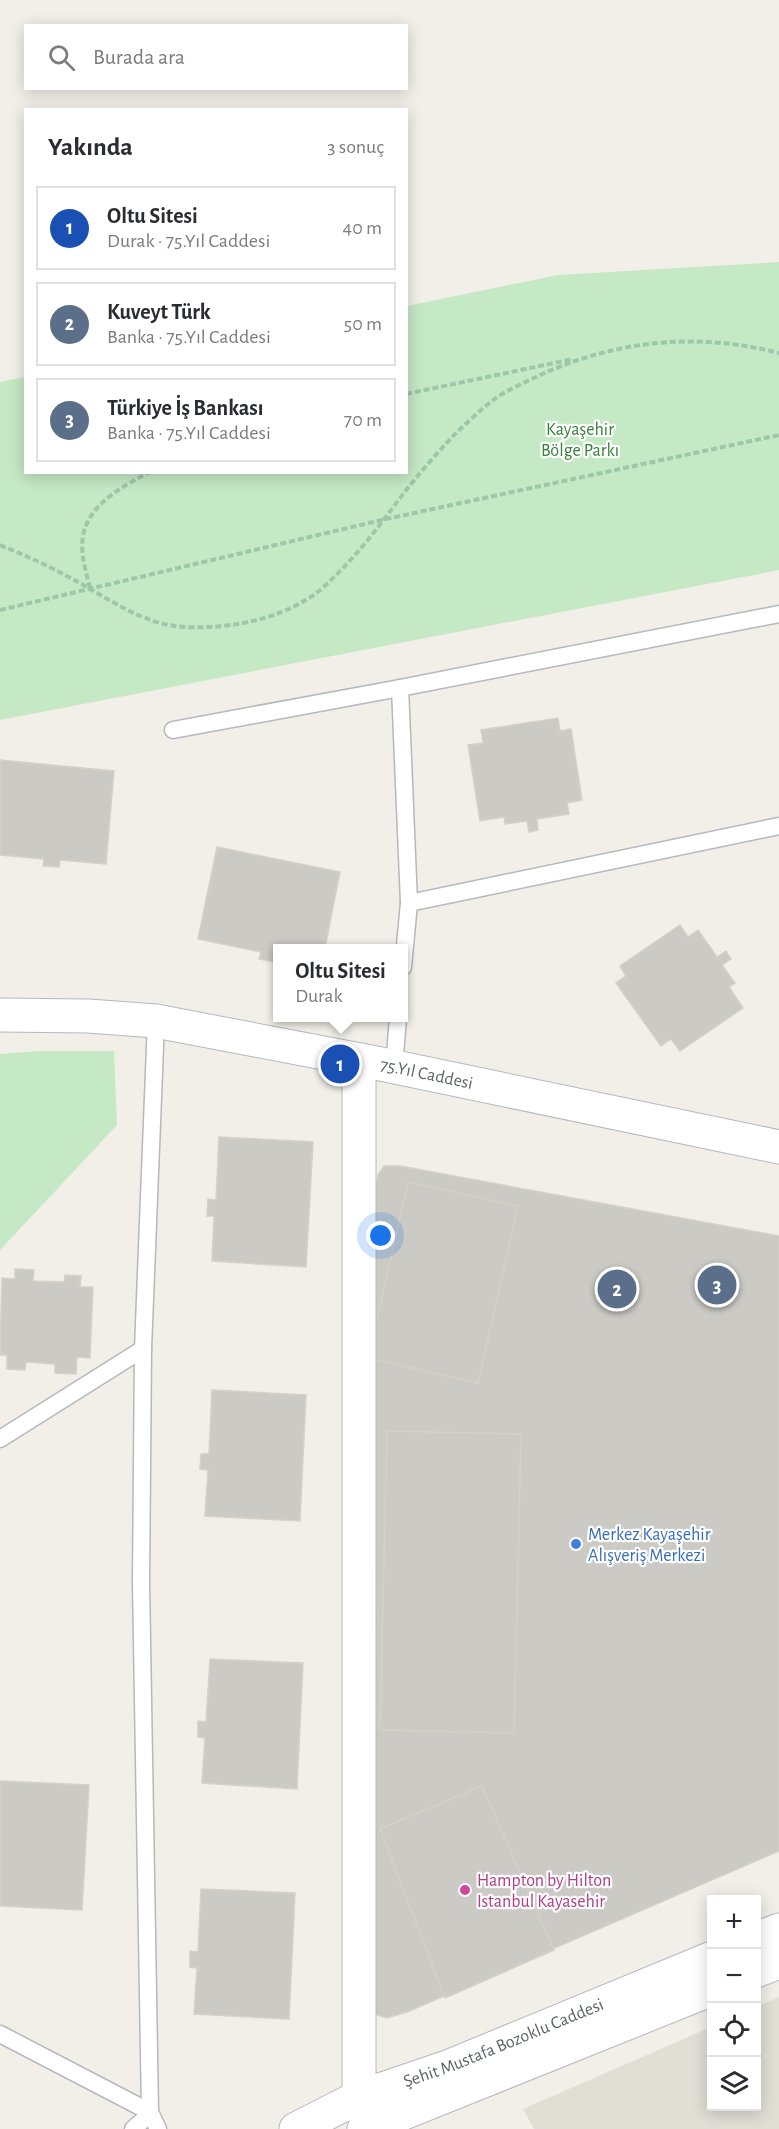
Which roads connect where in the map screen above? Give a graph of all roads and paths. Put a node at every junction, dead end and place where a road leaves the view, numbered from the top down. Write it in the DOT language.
graph roads {
  1 [pos="600,353"];
  2 [pos="779,353"];
  3 [pos="408,394"];
  4 [pos="779,435"];
  5 [pos="146,474"];
  6 [pos="386,519"];
  7 [pos="0,545"];
  8 [pos="90,589"];
  9 [pos="0,610"];
  10 [pos="779,614"];
  11 [pos="400,688"];
  12 [pos="173,730"];
  13 [pos="779,826"];
  14 [pos="409,903"];
  15 [pos="405,944"];
  16 [pos="0,1015"];
  17 [pos="156,1021"];
  18 [pos="398,1022"];
  19 [pos="359,1060"];
  20 [pos="394,1067"];
  21 [pos="779,1147"];
  22 [pos="143,1349"];
  23 [pos="0,1439"];
  24 [pos="779,1930"];
  25 [pos="761,1937"];
  26 [pos="707,1960"];
  27 [pos="779,1962"];
  28 [pos="761,1969"];
  29 [pos="707,1991"];
  30 [pos="0,2034"];
  31 [pos="359,2097"];
  32 [pos="152,2118"];
  33 [pos="133,2129"];
  34 [pos="296,2129"];
  35 [pos="364,2129"];
  1 -- 2 [label="path"];
  1 -- 3 [label="path"];
  1 -- 6 [label="path"];
  4 -- 6 [label="path"];
  5 -- 8 [label="path"];
  6 -- 8 [label="path"];
  6 -- 8 [label="path"];
  7 -- 8 [label="path"];
  8 -- 9 [label="path"];
  10 -- 11 [label="lane"];
  11 -- 12 [label="lane"];
  11 -- 14 [label="lane"];
  13 -- 14 [label="lane"];
  14 -- 15 [label="lane"];
  16 -- 17 [label="street, 75.Yıl Caddesi"];
  17 -- 19 [label="street, 75.Yıl Caddesi"];
  17 -- 22 [label="lane"];
  18 -- 20 [label="lane"];
  19 -- 20 [label="street, 75.Yıl Caddesi"];
  19 -- 31 [label="street"];
  20 -- 21 [label="street, 75.Yıl Caddesi"];
  22 -- 23 [label="lane"];
  22 -- 32 [label="lane"];
  24 -- 25 [label="street"];
  26 -- 31 [label="street, Şehit Mustafa Bozoklu Caddesi"];
  27 -- 28 [label="street"];
  29 -- 35 [label="street, Şehit Mustafa Bozoklu Caddesi"];
  30 -- 32 [label="lane"];
  31 -- 34 [label="street, Şehit Mustafa Bozoklu Caddesi"];
  32 -- 33 [label="lane"];
}
